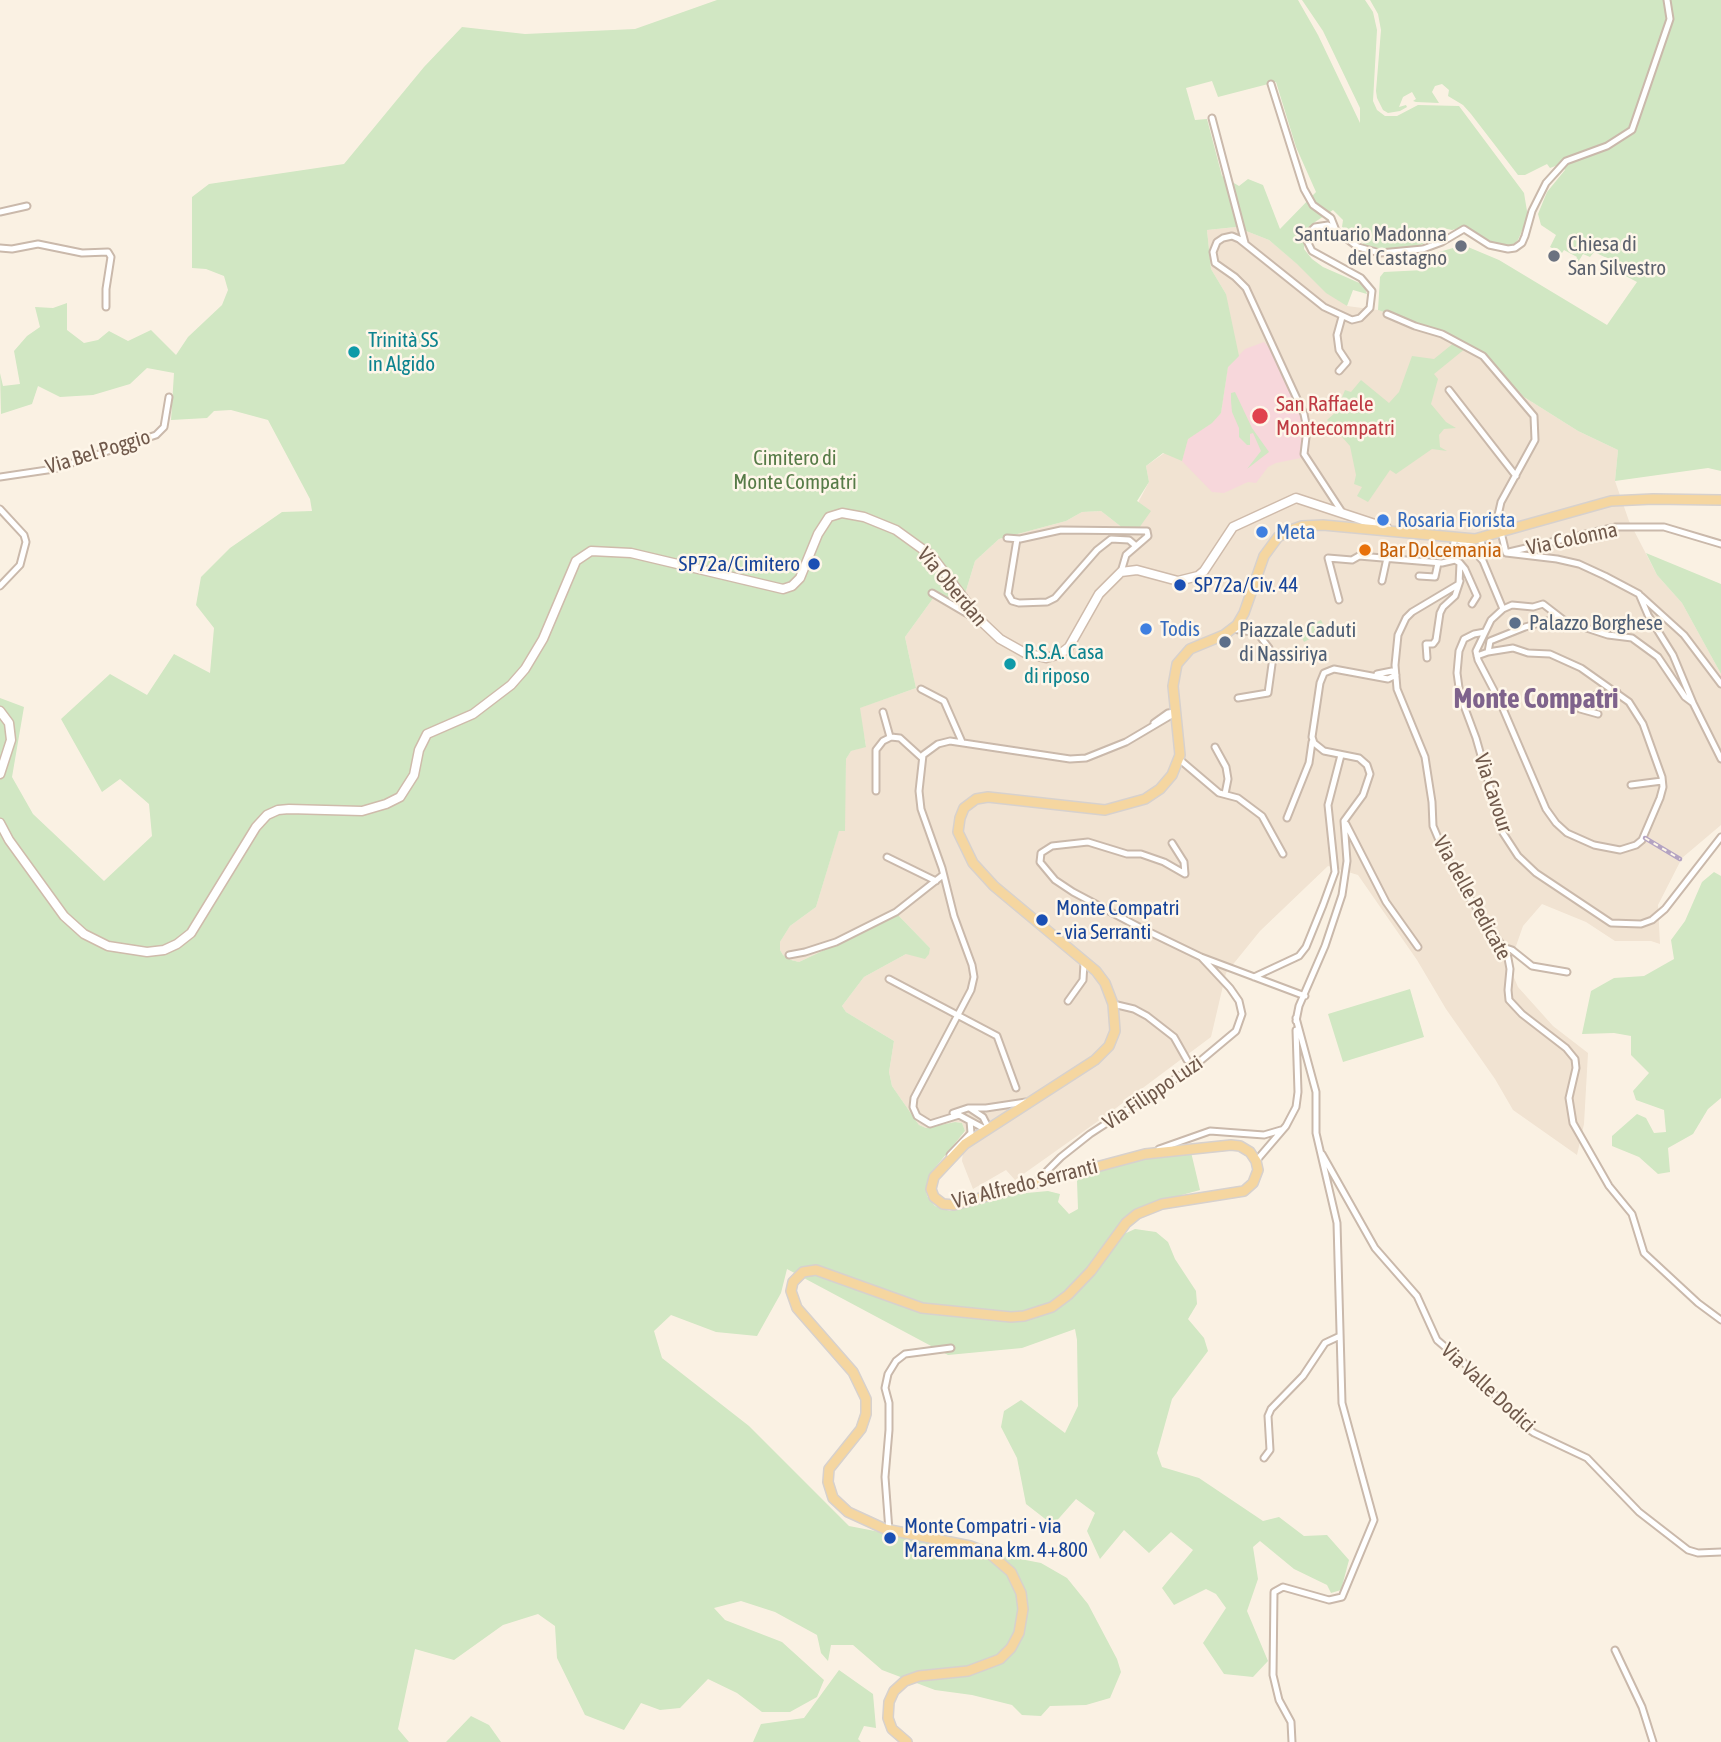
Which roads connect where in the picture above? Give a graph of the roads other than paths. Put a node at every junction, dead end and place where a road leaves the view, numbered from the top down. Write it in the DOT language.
graph roads {
  1 [pos="1667,0"];
  2 [pos="1271,85"];
  3 [pos="1212,118"];
  4 [pos="27,206"];
  5 [pos="0,212"];
  6 [pos="1335,228"];
  7 [pos="1245,243"];
  8 [pos="0,248"];
  9 [pos="106,307"];
  10 [pos="1387,314"];
  11 [pos="1342,317"];
  12 [pos="1339,371"];
  13 [pos="1449,390"];
  14 [pos="169,397"];
  15 [pos="1516,475"];
  16 [pos="0,477"];
  17 [pos="1721,500"];
  18 [pos="0,509"];
  19 [pos="1344,514"];
  20 [pos="1393,531"];
  21 [pos="1495,534"];
  22 [pos="1007,538"];
  23 [pos="1455,538"];
  24 [pos="1017,539"];
  25 [pos="1721,544"];
  26 [pos="1475,545"];
  27 [pos="1136,546"];
  28 [pos="1506,553"];
  29 [pos="1387,558"];
  30 [pos="1483,561"];
  31 [pos="1457,562"];
  32 [pos="1438,563"];
  33 [pos="1121,572"];
  34 [pos="1419,576"];
  35 [pos="1460,578"];
  36 [pos="1382,581"];
  37 [pos="0,586"];
  38 [pos="932,593"];
  39 [pos="1639,594"];
  40 [pos="1339,600"];
  41 [pos="1472,604"];
  42 [pos="1503,609"];
  43 [pos="1562,619"];
  44 [pos="981,621"];
  45 [pos="1233,629"];
  46 [pos="1485,632"];
  47 [pos="1488,652"];
  48 [pos="1477,656"];
  49 [pos="1396,657"];
  50 [pos="1427,658"];
  51 [pos="1379,675"];
  52 [pos="1396,675"];
  53 [pos="1721,684"];
  54 [pos="921,689"];
  55 [pos="1397,689"];
  56 [pos="1617,692"];
  57 [pos="1174,693"];
  58 [pos="1238,698"];
  59 [pos="1693,703"];
  60 [pos="0,711"];
  61 [pos="883,712"];
  62 [pos="1175,712"];
  63 [pos="1598,714"];
  64 [pos="1160,721"];
  65 [pos="1178,729"];
  66 [pos="890,737"];
  67 [pos="1312,737"];
  68 [pos="962,742"];
  69 [pos="1215,747"];
  70 [pos="1341,755"];
  71 [pos="922,758"];
  72 [pos="1179,759"];
  73 [pos="1721,759"];
  74 [pos="0,774"];
  75 [pos="1662,781"];
  76 [pos="1631,785"];
  77 [pos="876,791"];
  78 [pos="1225,794"];
  79 [pos="1287,818"];
  80 [pos="1344,821"];
  81 [pos="0,823"];
  82 [pos="1721,837"];
  83 [pos="1172,843"];
  84 [pos="1283,855"];
  85 [pos="887,857"];
  86 [pos="943,875"];
  87 [pos="936,881"];
  88 [pos="1418,947"];
  89 [pos="1503,947"];
  90 [pos="789,955"];
  91 [pos="1201,957"];
  92 [pos="1084,959"];
  93 [pos="1233,970"];
  94 [pos="1567,972"];
  95 [pos="1254,977"];
  96 [pos="889,979"];
  97 [pos="1226,983"];
  98 [pos="1305,996"];
  99 [pos="1068,1001"];
  100 [pos="1113,1004"];
  101 [pos="959,1016"];
  102 [pos="1296,1018"];
  103 [pos="1188,1060"];
  104 [pos="1016,1088"];
  105 [pos="1032,1100"];
  106 [pos="961,1110"];
  107 [pos="917,1116"];
  108 [pos="968,1118"];
  109 [pos="985,1129"];
  110 [pos="1283,1129"];
  111 [pos="1320,1151"];
  112 [pos="1145,1154"];
  113 [pos="1256,1161"];
  114 [pos="942,1167"];
  115 [pos="1026,1185"];
  116 [pos="1721,1320"];
  117 [pos="1340,1336"];
  118 [pos="951,1348"];
  119 [pos="1264,1458"];
  120 [pos="889,1531"];
  121 [pos="1721,1552"];
  122 [pos="1615,1650"];
  123 [pos="906,1742"];
  124 [pos="1292,1742"];
  125 [pos="1653,1742"];
  1 -- 6 [label="street"];
  2 -- 6 [label="street"];
  3 -- 7 [label="street"];
  4 -- 5 [label="street"];
  6 -- 11 [label="street"];
  7 -- 11 [label="street"];
  7 -- 19 [label="street"];
  8 -- 9 [label="street"];
  10 -- 15 [label="street"];
  11 -- 12 [label="street"];
  13 -- 15 [label="street"];
  14 -- 16 [label="street, Via Bel Poggio"];
  15 -- 21 [label="street"];
  17 -- 21 [label="main road"];
  18 -- 37 [label="street"];
  19 -- 20 [label="street"];
  19 -- 33 [label="street"];
  20 -- 23 [label="main road"];
  20 -- 45 [label="main road"];
  21 -- 26 [label="main road"];
  21 -- 28 [label="street"];
  22 -- 24 [label="street"];
  23 -- 26 [label="main road"];
  23 -- 31 [label="street"];
  24 -- 27 [label="street"];
  24 -- 27 [label="street"];
  25 -- 28 [label="street, Via Colonna"];
  26 -- 30 [label="street"];
  26 -- 30 [label="street"];
  27 -- 33 [label="street"];
  28 -- 39 [label="street"];
  29 -- 32 [label="street"];
  29 -- 36 [label="street"];
  29 -- 40 [label="street"];
  30 -- 42 [label="street"];
  31 -- 32 [label="street"];
  31 -- 35 [label="street"];
  31 -- 41 [label="street"];
  32 -- 34 [label="street"];
  33 -- 44 [label="street, Via Oberdan"];
  35 -- 49 [label="street"];
  35 -- 50 [label="street"];
  38 -- 44 [label="street"];
  39 -- 53 [label="street"];
  39 -- 59 [label="street"];
  42 -- 43 [label="street"];
  42 -- 46 [label="street"];
  43 -- 47 [label="street"];
  43 -- 59 [label="street"];
  44 -- 81 [label="street, Via Oberdan"];
  45 -- 57 [label="main road"];
  45 -- 58 [label="street"];
  46 -- 48 [label="street"];
  46 -- 82 [label="street, Via Cavour"];
  47 -- 48 [label="street"];
  47 -- 56 [label="street"];
  48 -- 75 [label="street"];
  49 -- 51 [label="street"];
  49 -- 52 [label="street"];
  51 -- 52 [label="street"];
  51 -- 55 [label="street"];
  51 -- 67 [label="street"];
  52 -- 55 [label="street"];
  54 -- 68 [label="street"];
  55 -- 89 [label="street, Via delle Pedicate"];
  56 -- 63 [label="street"];
  56 -- 75 [label="street"];
  57 -- 62 [label="main road"];
  57 -- 64 [label="street"];
  59 -- 73 [label="street"];
  60 -- 74 [label="street"];
  61 -- 66 [label="street"];
  62 -- 64 [label="street"];
  62 -- 65 [label="main road"];
  64 -- 65 [label="street"];
  64 -- 68 [label="street"];
  65 -- 72 [label="main road"];
  66 -- 71 [label="street"];
  66 -- 77 [label="street"];
  67 -- 70 [label="street"];
  67 -- 79 [label="street"];
  68 -- 71 [label="street"];
  69 -- 78 [label="street"];
  70 -- 80 [label="street"];
  70 -- 95 [label="street"];
  71 -- 86 [label="street"];
  72 -- 78 [label="street"];
  72 -- 92 [label="main road"];
  75 -- 76 [label="street"];
  78 -- 84 [label="street"];
  80 -- 88 [label="street"];
  80 -- 98 [label="street"];
  83 -- 91 [label="street"];
  85 -- 87 [label="street"];
  86 -- 87 [label="street"];
  86 -- 101 [label="street"];
  87 -- 90 [label="street"];
  89 -- 94 [label="street"];
  89 -- 116 [label="street, Via delle Pedicate"];
  91 -- 93 [label="street"];
  91 -- 97 [label="street, Via Filippo Luzi"];
  92 -- 99 [label="street"];
  92 -- 100 [label="main road"];
  93 -- 95 [label="street"];
  93 -- 97 [label="street"];
  95 -- 98 [label="street"];
  96 -- 101 [label="street"];
  97 -- 115 [label="street, Via Filippo Luzi"];
  98 -- 102 [label="street"];
  100 -- 103 [label="street"];
  100 -- 105 [label="main road, Via Alfredo Serranti"];
  101 -- 104 [label="street"];
  101 -- 107 [label="street"];
  102 -- 110 [label="street"];
  102 -- 111 [label="street"];
  105 -- 106 [label="street"];
  105 -- 109 [label="main road, Via Alfredo Serranti"];
  106 -- 107 [label="street"];
  106 -- 109 [label="street"];
  107 -- 108 [label="street"];
  108 -- 109 [label="street"];
  108 -- 114 [label="street"];
  109 -- 114 [label="main road, Via Alfredo Serranti"];
  110 -- 112 [label="street"];
  110 -- 113 [label="street"];
  111 -- 117 [label="street"];
  111 -- 121 [label="street, Via Valle Dodici"];
  112 -- 113 [label="main road, Via Alfredo Serranti"];
  112 -- 115 [label="main road, Via Alfredo Serranti"];
  113 -- 120 [label="main road"];
  114 -- 115 [label="main road, Via Alfredo Serranti"];
  117 -- 119 [label="street"];
  117 -- 124 [label="street"];
  118 -- 120 [label="street"];
  120 -- 123 [label="main road"];
  122 -- 125 [label="street"];
}
